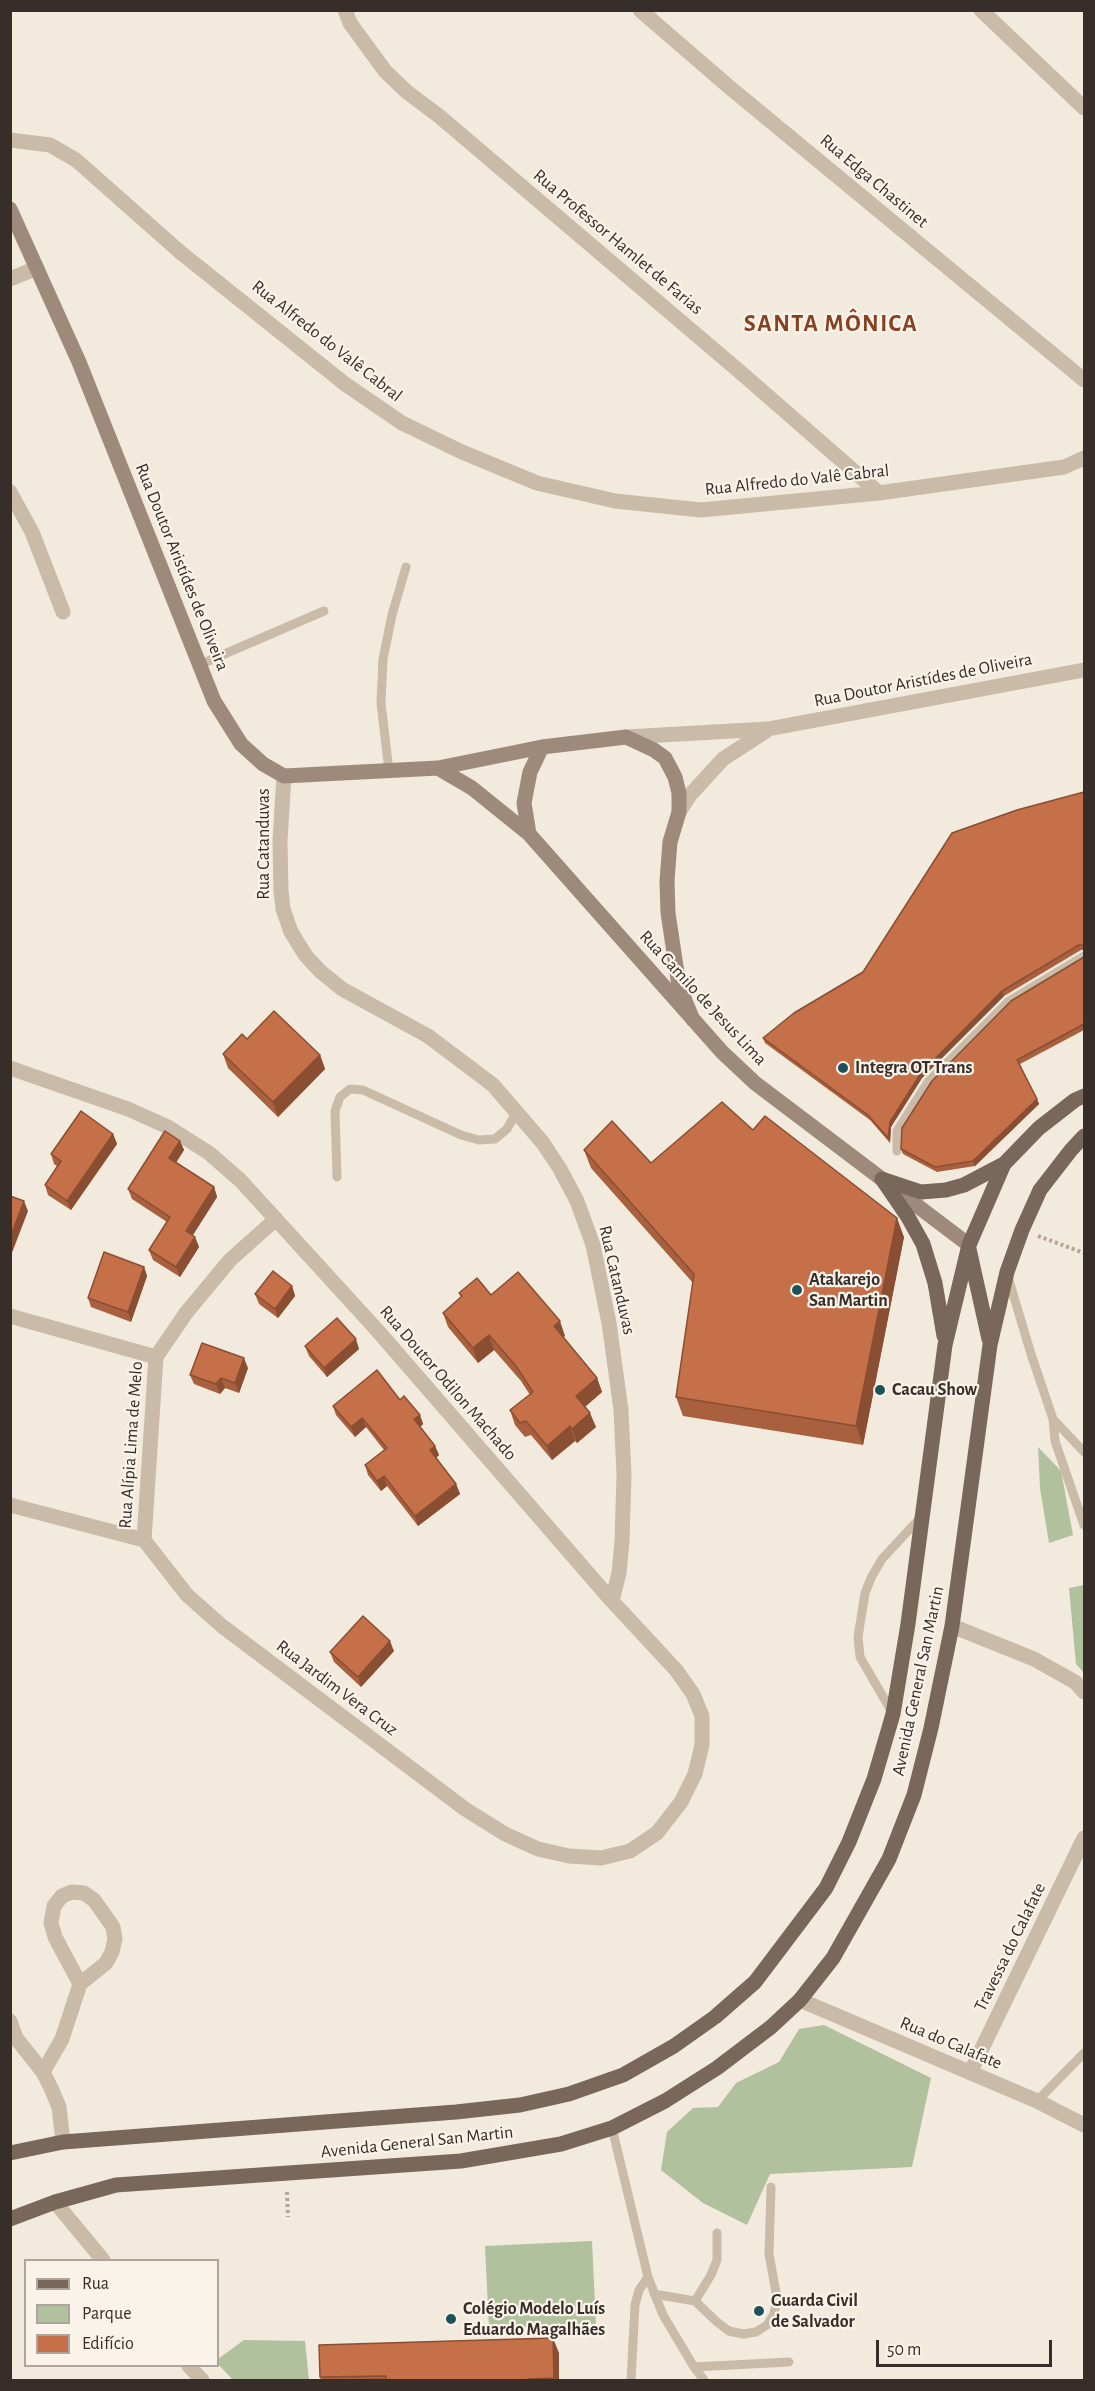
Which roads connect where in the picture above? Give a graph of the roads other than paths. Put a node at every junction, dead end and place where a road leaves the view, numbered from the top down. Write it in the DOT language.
graph roads {
  1 [pos="345,10"];
  2 [pos="640,10"];
  3 [pos="981,10"];
  4 [pos="1084,108"];
  5 [pos="10,140"];
  6 [pos="10,209"];
  7 [pos="37,268"];
  8 [pos="10,279"];
  9 [pos="1084,380"];
  10 [pos="1084,458"];
  11 [pos="10,492"];
  12 [pos="879,492"];
  13 [pos="406,567"];
  14 [pos="324,611"];
  15 [pos="63,612"];
  16 [pos="199,665"];
  17 [pos="1084,670"];
  18 [pos="768,729"];
  19 [pos="626,737"];
  20 [pos="542,747"];
  21 [pos="438,768"];
  22 [pos="389,771"];
  23 [pos="284,776"];
  24 [pos="679,812"];
  25 [pos="529,834"];
  26 [pos="1084,956"];
  27 [pos="693,1020"];
  28 [pos="10,1068"];
  29 [pos="1084,1096"];
  30 [pos="518,1111"];
  31 [pos="1084,1136"];
  32 [pos="897,1151"];
  33 [pos="1004,1164"];
  34 [pos="337,1177"];
  35 [pos="882,1179"];
  36 [pos="276,1219"];
  37 [pos="969,1245"];
  38 [pos="1007,1272"];
  39 [pos="10,1316"];
  40 [pos="945,1345"];
  41 [pos="990,1345"];
  42 [pos="156,1357"];
  43 [pos="1053,1419"];
  44 [pos="1084,1452"];
  45 [pos="10,1505"];
  46 [pos="922,1515"];
  47 [pos="1084,1526"];
  48 [pos="144,1540"];
  49 [pos="612,1600"];
  50 [pos="952,1626"];
  51 [pos="1084,1692"];
  52 [pos="893,1714"];
  53 [pos="657,1833"];
  54 [pos="1084,1838"];
  55 [pos="81,1984"];
  56 [pos="800,2000"];
  57 [pos="10,2020"];
  58 [pos="1084,2053"];
  59 [pos="43,2072"];
  60 [pos="970,2073"];
  61 [pos="1037,2101"];
  62 [pos="1084,2125"];
  63 [pos="612,2128"];
  64 [pos="63,2142"];
  65 [pos="10,2153"];
  66 [pos="771,2187"];
  67 [pos="55,2202"];
  68 [pos="10,2219"];
  69 [pos="717,2233"];
  70 [pos="102,2259"];
  71 [pos="648,2277"];
  72 [pos="654,2294"];
  73 [pos="695,2301"];
  74 [pos="789,2362"];
  75 [pos="190,2367"];
  76 [pos="694,2367"];
  77 [pos="202,2380"];
  78 [pos="631,2380"];
  79 [pos="704,2380"];
  1 -- 12 [label="street, Rua Professor Hamlet de Farias"];
  2 -- 9 [label="street, Rua Edga Chastinet"];
  3 -- 4 [label="street"];
  5 -- 12 [label="street, Rua Alfredo do Valê Cabral"];
  6 -- 7 [label="main road, Rua Doutor Aristídes de Oliveira"];
  7 -- 8 [label="street"];
  7 -- 16 [label="main road, Rua Doutor Aristídes de Oliveira"];
  10 -- 12 [label="street, Rua Alfredo do Valê Cabral"];
  11 -- 15 [label="street"];
  13 -- 22 [label="lane"];
  14 -- 16 [label="lane"];
  16 -- 23 [label="main road, Rua Doutor Aristídes de Oliveira"];
  17 -- 18 [label="street, Rua Doutor Aristídes de Oliveira"];
  18 -- 19 [label="street, Rua Doutor Aristídes de Oliveira"];
  18 -- 24 [label="street, Rua Doutor Aristídes de Oliveira"];
  19 -- 20 [label="main road, Rua Doutor Aristídes de Oliveira"];
  19 -- 24 [label="main road"];
  20 -- 21 [label="main road, Rua Doutor Aristídes de Oliveira"];
  20 -- 25 [label="main road"];
  21 -- 22 [label="main road, Rua Doutor Aristídes de Oliveira"];
  21 -- 25 [label="main road"];
  22 -- 23 [label="main road, Rua Doutor Aristídes de Oliveira"];
  23 -- 30 [label="street, Rua Catanduvas"];
  24 -- 27 [label="main road"];
  25 -- 27 [label="main road, Rua Camilo de Jesus Lima"];
  26 -- 32 [label="lane"];
  27 -- 35 [label="main road, Rua Camilo de Jesus Lima"];
  28 -- 36 [label="street, Rua Doutor Odilon Machado"];
  29 -- 33 [label="main road, Avenida General San Martin"];
  30 -- 34 [label="lane"];
  30 -- 49 [label="street, Rua Catanduvas"];
  31 -- 38 [label="main road, Avenida General San Martin"];
  33 -- 35 [label="main road"];
  33 -- 37 [label="main road, Avenida General San Martin"];
  35 -- 37 [label="main road, Rua Camilo de Jesus Lima"];
  35 -- 40 [label="main road"];
  36 -- 42 [label="street, Rua Alípia Lima de Melo"];
  36 -- 49 [label="street, Rua Doutor Odilon Machado"];
  37 -- 40 [label="main road, Avenida General San Martin"];
  37 -- 41 [label="main road"];
  38 -- 41 [label="main road, Avenida General San Martin"];
  38 -- 43 [label="lane"];
  39 -- 42 [label="street"];
  40 -- 46 [label="main road, Avenida General San Martin"];
  41 -- 50 [label="main road, Avenida General San Martin"];
  42 -- 48 [label="street, Rua Alípia Lima de Melo"];
  43 -- 44 [label="lane"];
  43 -- 47 [label="lane"];
  45 -- 48 [label="street"];
  46 -- 52 [label="main road, Avenida General San Martin"];
  46 -- 52 [label="lane"];
  48 -- 53 [label="street, Rua Jardim Vera Cruz"];
  49 -- 53 [label="street, Rua Doutor Odilon Machado"];
  50 -- 51 [label="street"];
  50 -- 56 [label="main road, Avenida General San Martin"];
  52 -- 64 [label="main road, Avenida General San Martin"];
  54 -- 60 [label="street, Travessa do Calafate"];
  55 -- 55 [label="street"];
  55 -- 59 [label="street"];
  56 -- 60 [label="street, Rua do Calafate"];
  56 -- 63 [label="main road, Avenida General San Martin"];
  57 -- 59 [label="street"];
  58 -- 61 [label="lane"];
  59 -- 64 [label="street"];
  60 -- 61 [label="street, Rua do Calafate"];
  61 -- 62 [label="street, Rua do Calafate"];
  63 -- 67 [label="main road, Avenida General San Martin"];
  63 -- 71 [label="lane"];
  64 -- 65 [label="main road, Avenida General San Martin"];
  66 -- 73 [label="lane"];
  67 -- 68 [label="main road, Avenida General San Martin"];
  67 -- 70 [label="street"];
  69 -- 73 [label="lane"];
  71 -- 72 [label="lane"];
  71 -- 78 [label="lane"];
  72 -- 73 [label="lane"];
  72 -- 76 [label="lane"];
  74 -- 76 [label="lane"];
  75 -- 77 [label="street"];
  76 -- 79 [label="lane"];
}
